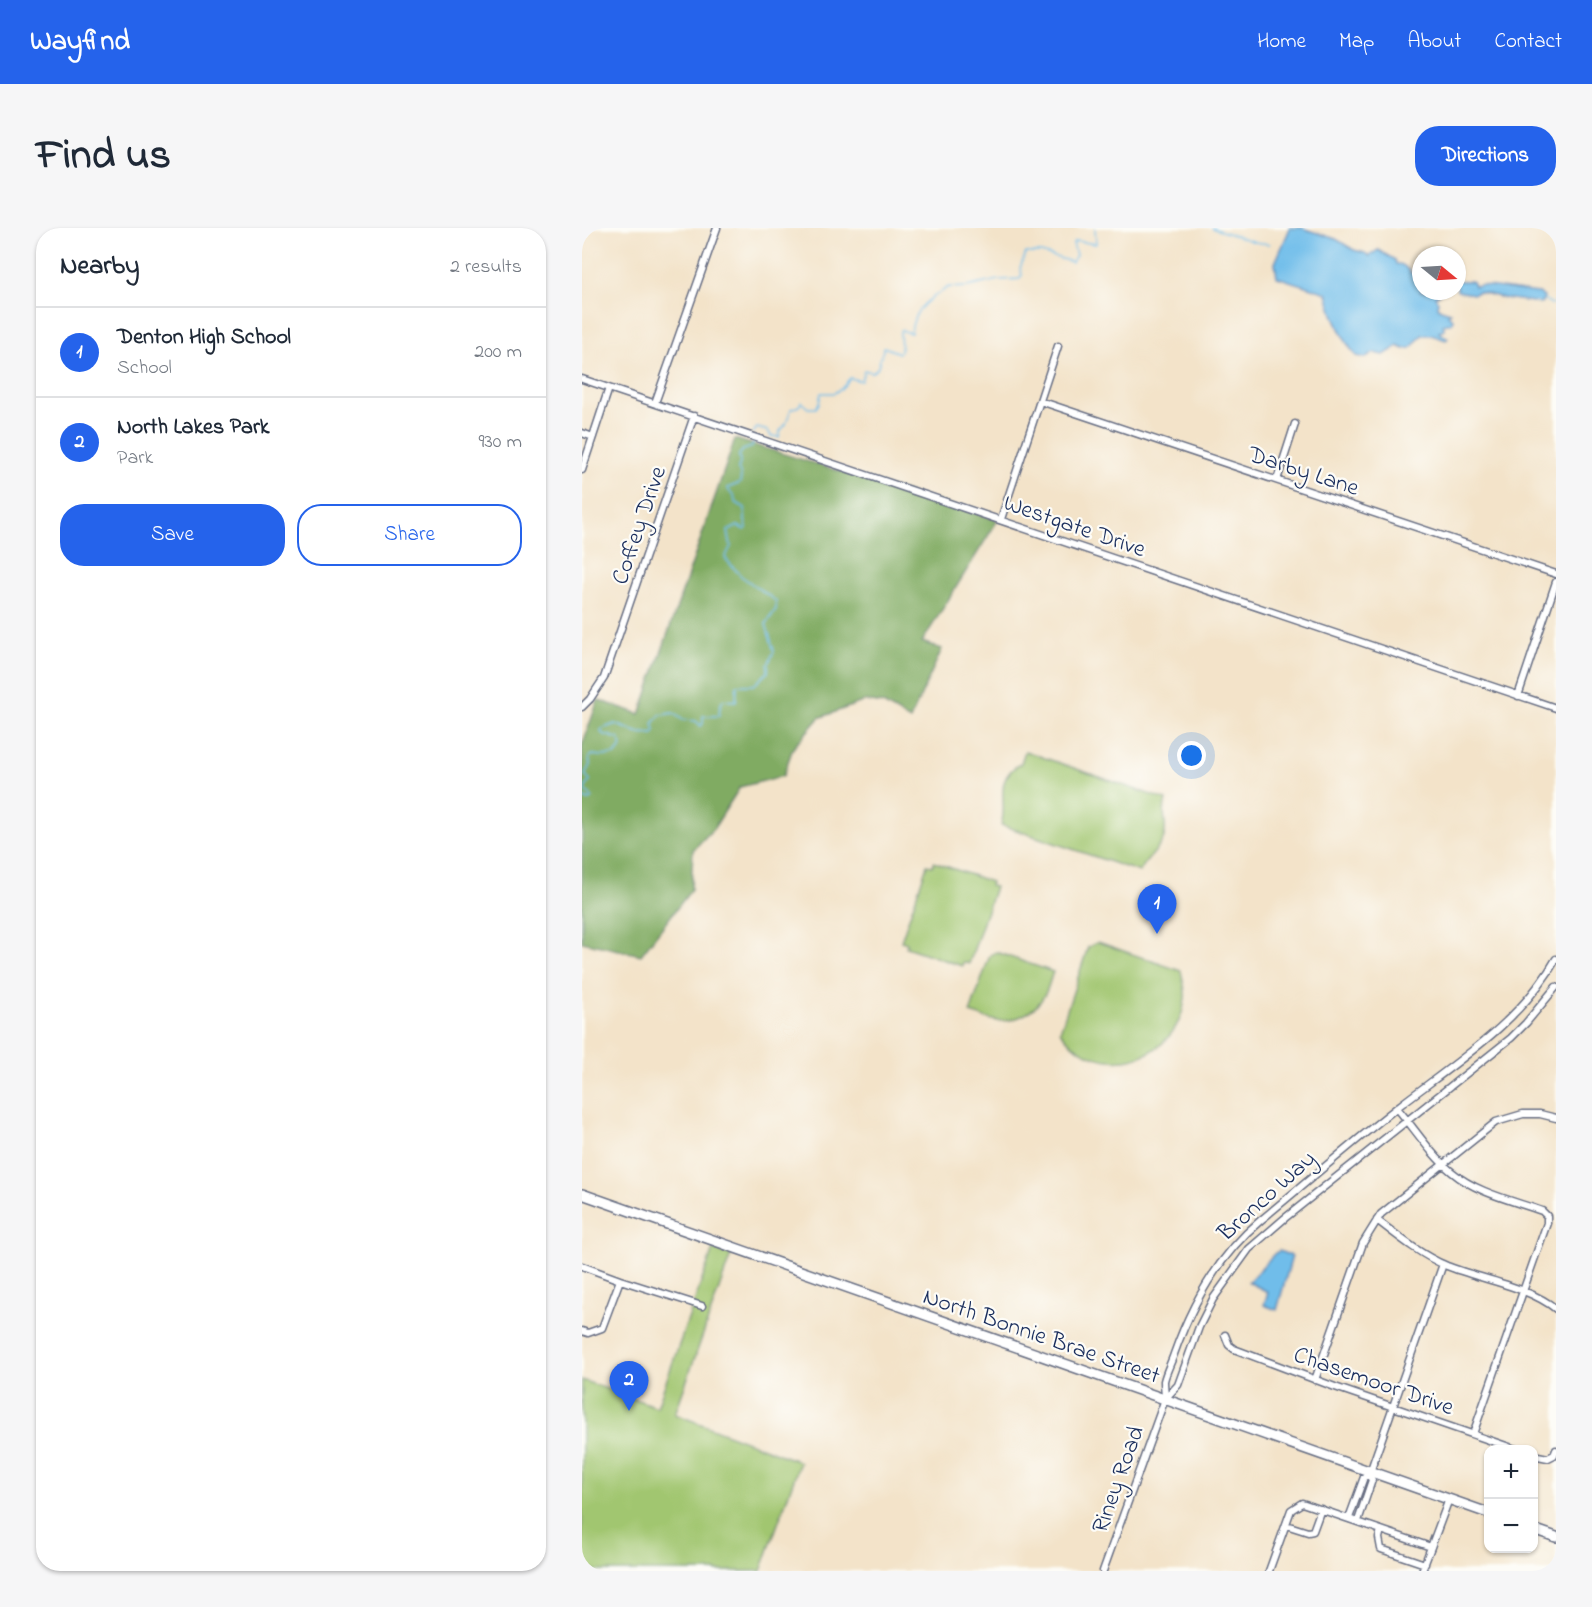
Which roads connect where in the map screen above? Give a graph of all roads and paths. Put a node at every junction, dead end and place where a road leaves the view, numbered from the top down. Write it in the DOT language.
graph roads {
  1 [pos="717,228"];
  2 [pos="1058,346"];
  3 [pos="582,379"];
  4 [pos="609,388"];
  5 [pos="1040,401"];
  6 [pos="655,403"];
  7 [pos="694,417"];
  8 [pos="1295,424"];
  9 [pos="582,433"];
  10 [pos="593,436"];
  11 [pos="582,470"];
  12 [pos="1277,480"];
  13 [pos="1001,519"];
  14 [pos="1556,574"];
  15 [pos="1556,582"];
  16 [pos="1518,696"];
  17 [pos="582,707"];
  18 [pos="1556,708"];
  19 [pos="1556,959"];
  20 [pos="1556,987"];
  21 [pos="1397,1108"];
  22 [pos="1556,1118"];
  23 [pos="1408,1120"];
  24 [pos="1443,1163"];
  25 [pos="582,1194"];
  26 [pos="1377,1220"];
  27 [pos="1443,1264"];
  28 [pos="582,1266"];
  29 [pos="620,1280"];
  30 [pos="1523,1292"];
  31 [pos="702,1306"];
  32 [pos="1556,1309"];
  33 [pos="582,1331"];
  34 [pos="1225,1335"];
  35 [pos="1315,1380"];
  36 [pos="1165,1399"];
  37 [pos="1393,1407"];
  38 [pos="1473,1434"];
  39 [pos="1506,1445"];
  40 [pos="1556,1450"];
  41 [pos="1538,1456"];
  42 [pos="1370,1473"];
  43 [pos="1449,1499"];
  44 [pos="1321,1509"];
  45 [pos="1484,1512"];
  46 [pos="1349,1518"];
  47 [pos="1358,1521"];
  48 [pos="1286,1524"];
  49 [pos="1382,1530"];
  50 [pos="1538,1531"];
  51 [pos="1556,1537"];
  52 [pos="1431,1547"];
  53 [pos="1424,1568"];
  54 [pos="1270,1569"];
  55 [pos="1103,1571"];
  56 [pos="1278,1571"];
  1 -- 6 [label="street"];
  2 -- 5 [label="street"];
  3 -- 4 [label="street, Westgate Drive"];
  4 -- 6 [label="street, Westgate Drive"];
  4 -- 10 [label="street"];
  5 -- 12 [label="street, Darby Lane"];
  5 -- 13 [label="street"];
  6 -- 7 [label="street, Westgate Drive"];
  7 -- 13 [label="street, Westgate Drive"];
  7 -- 17 [label="street, Coffey Drive"];
  8 -- 12 [label="street"];
  9 -- 10 [label="street"];
  10 -- 11 [label="street"];
  12 -- 14 [label="street, Darby Lane"];
  13 -- 16 [label="street, Westgate Drive"];
  15 -- 16 [label="street"];
  16 -- 18 [label="street, Westgate Drive"];
  19 -- 21 [label="street, Bronco Way"];
  20 -- 23 [label="street, Bronco Way"];
  21 -- 23 [label="street"];
  21 -- 36 [label="street, Bronco Way"];
  22 -- 24 [label="street"];
  23 -- 24 [label="street"];
  23 -- 36 [label="street, Bronco Way"];
  24 -- 26 [label="street"];
  24 -- 30 [label="street"];
  25 -- 36 [label="main road, North Bonnie Brae Street"];
  26 -- 27 [label="street"];
  26 -- 35 [label="street"];
  27 -- 30 [label="street"];
  27 -- 37 [label="street"];
  28 -- 29 [label="street"];
  29 -- 31 [label="street"];
  29 -- 33 [label="street"];
  30 -- 32 [label="street"];
  30 -- 38 [label="street"];
  34 -- 35 [label="street, Chasemoor Drive"];
  35 -- 37 [label="street, Chasemoor Drive"];
  36 -- 42 [label="main road, North Bonnie Brae Street"];
  36 -- 55 [label="street, Riney Road"];
  37 -- 38 [label="street, Chasemoor Drive"];
  37 -- 42 [label="street"];
  38 -- 39 [label="street, Chasemoor Drive"];
  40 -- 41 [label="street"];
  42 -- 43 [label="main road, North Bonnie Brae Street"];
  42 -- 46 [label="street"];
  42 -- 47 [label="street"];
  43 -- 45 [label="main road, North Bonnie Brae Street"];
  43 -- 52 [label="street"];
  44 -- 46 [label="street"];
  44 -- 48 [label="street"];
  44 -- 48 [label="street"];
  46 -- 47 [label="street"];
  47 -- 49 [label="street"];
  48 -- 54 [label="street"];
  49 -- 52 [label="street"];
  49 -- 53 [label="street"];
  50 -- 51 [label="main road"];
  52 -- 53 [label="street"];
  54 -- 56 [label="street"];
}
